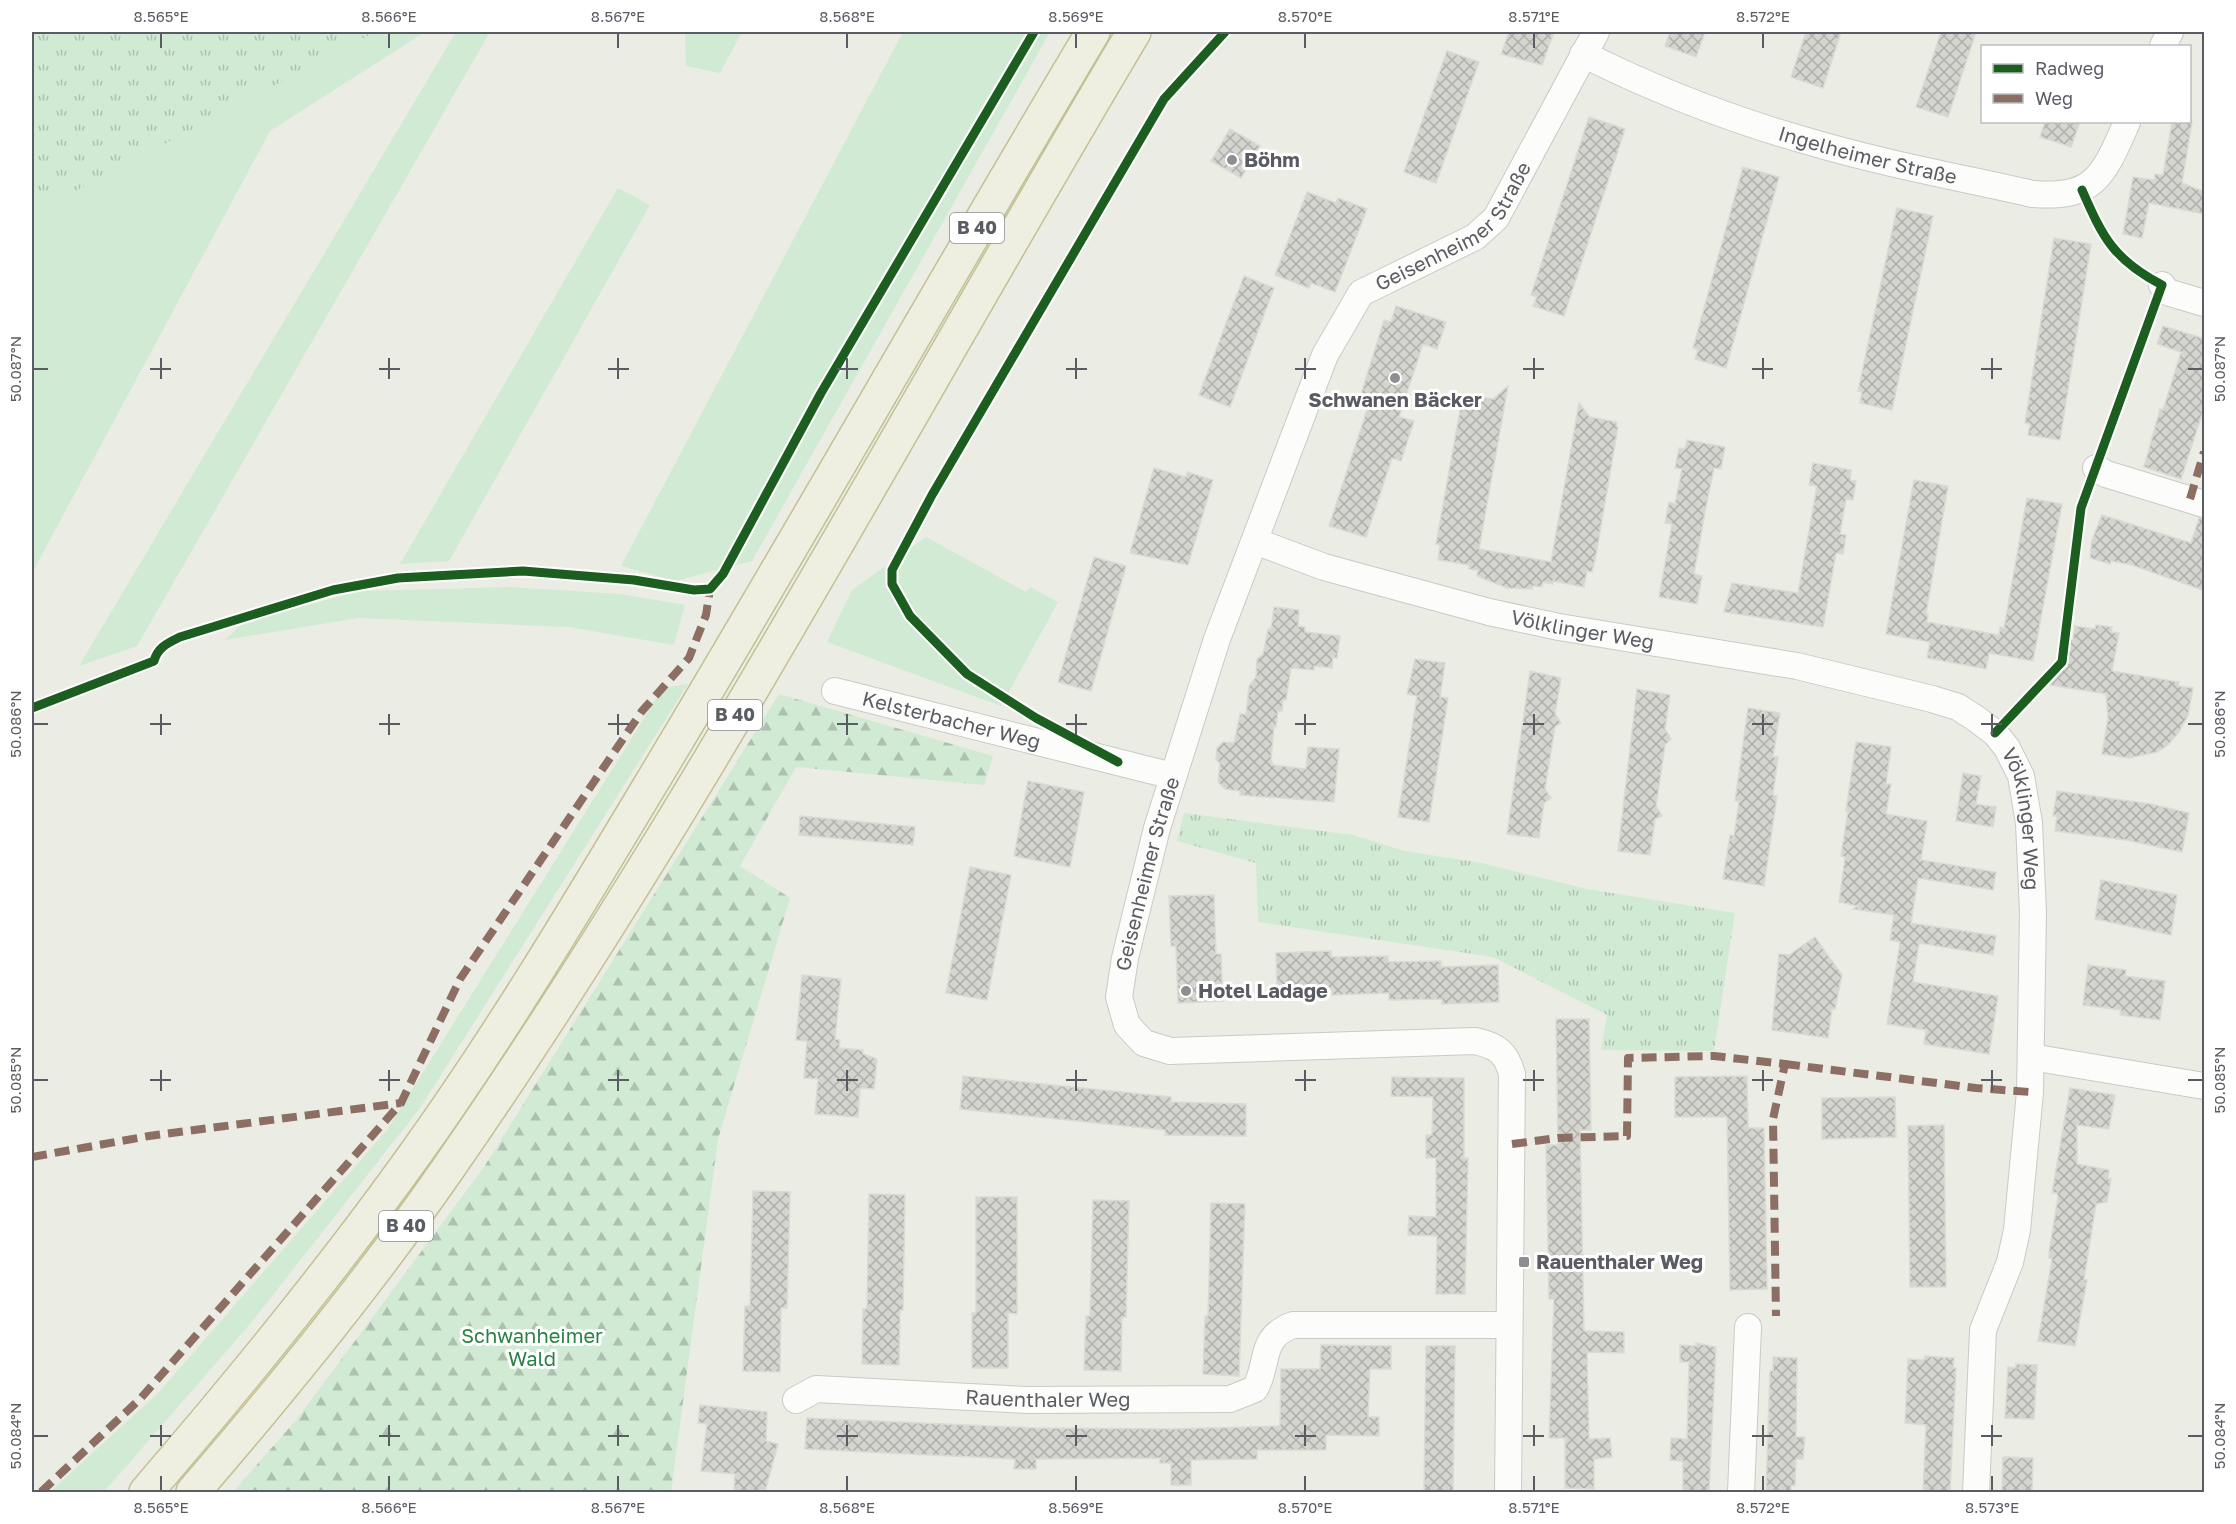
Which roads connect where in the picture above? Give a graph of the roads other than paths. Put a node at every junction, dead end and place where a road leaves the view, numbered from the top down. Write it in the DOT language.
graph roads {
  1 [pos="1093,32"];
  2 [pos="1134,32"];
  3 [pos="1596,32"];
  4 [pos="1582,54"];
  5 [pos="2127,123"];
  6 [pos="2162,285"];
  7 [pos="2205,303"];
  8 [pos="2096,468"];
  9 [pos="2205,504"];
  10 [pos="1255,541"];
  11 [pos="835,691"];
  12 [pos="1173,776"];
  13 [pos="2031,1057"];
  14 [pos="2205,1086"];
  15 [pos="1509,1325"];
  16 [pos="1748,1327"];
  17 [pos="796,1400"];
  18 [pos="146,1492"];
  19 [pos="192,1492"];
  20 [pos="1508,1492"];
  21 [pos="1740,1492"];
  22 [pos="1976,1492"];
  1 -- 18 [label="highway, B 40"];
  2 -- 19 [label="highway, B 40"];
  3 -- 4 [label="street, Geisenheimer Straße"];
  4 -- 5 [label="street, Ingelheimer Straße"];
  4 -- 10 [label="street, Geisenheimer Straße"];
  6 -- 7 [label="street"];
  8 -- 9 [label="street"];
  10 -- 12 [label="street, Geisenheimer Straße"];
  10 -- 13 [label="street, Völklinger Weg"];
  11 -- 12 [label="street, Kelsterbacher Weg"];
  12 -- 15 [label="street, Geisenheimer Straße"];
  13 -- 14 [label="street"];
  13 -- 22 [label="street, Völklinger Weg"];
  15 -- 17 [label="street, Rauenthaler Weg"];
  15 -- 20 [label="street, Geisenheimer Straße"];
  16 -- 21 [label="street"];
}
